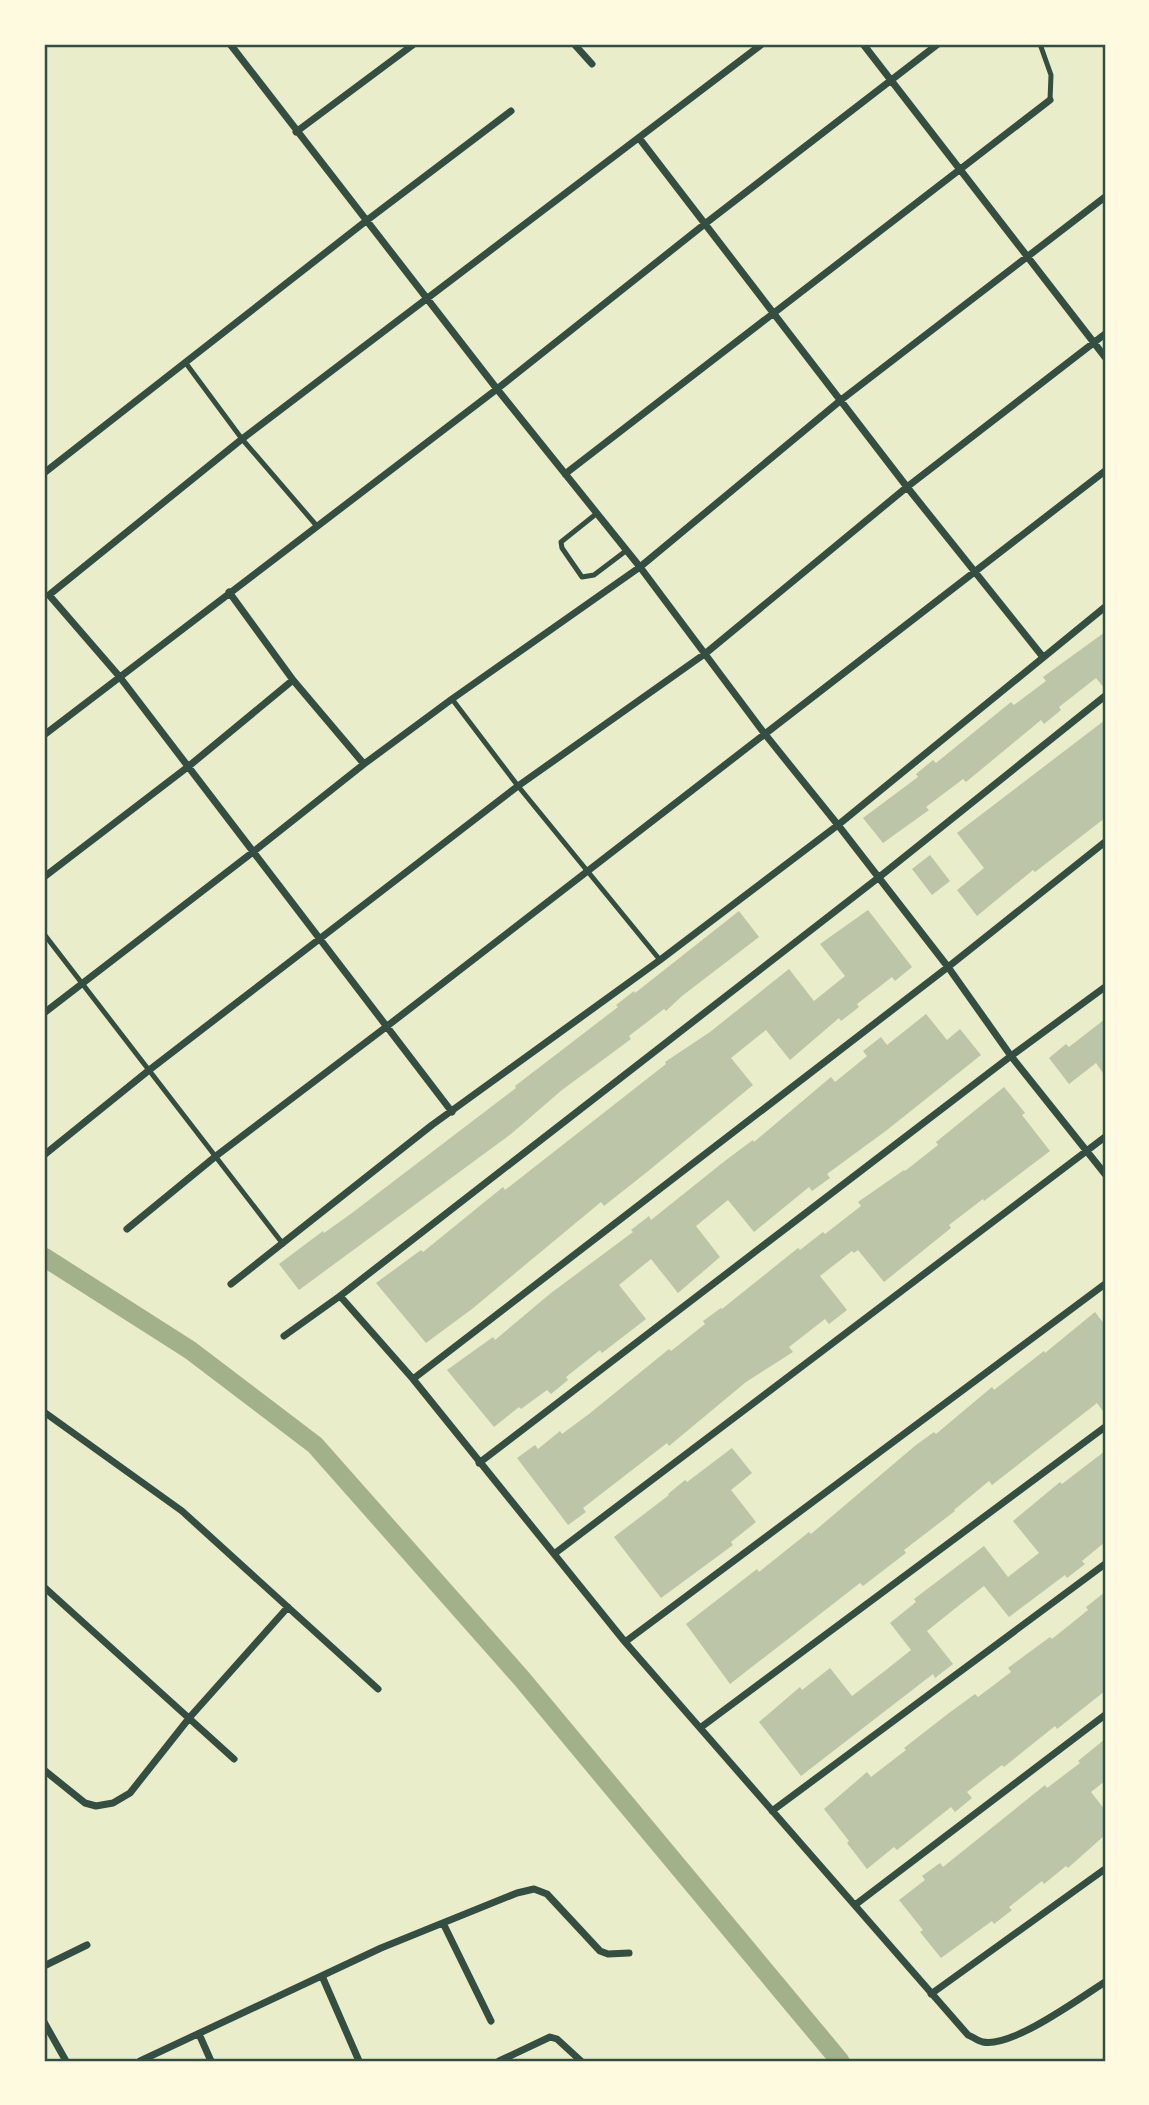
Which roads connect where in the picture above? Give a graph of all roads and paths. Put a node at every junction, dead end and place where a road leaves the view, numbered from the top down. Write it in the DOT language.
graph roads {
  1 [pos="230,44"];
  2 [pos="414,44"];
  3 [pos="574,44"];
  4 [pos="762,44"];
  5 [pos="863,44"];
  6 [pos="938,44"];
  7 [pos="1040,44"];
  8 [pos="592,64"];
  9 [pos="891,80"];
  10 [pos="1050,100"];
  11 [pos="511,111"];
  12 [pos="296,132"];
  13 [pos="639,138"];
  14 [pos="960,169"];
  15 [pos="1105,197"];
  16 [pos="366,221"];
  17 [pos="705,223"];
  18 [pos="1028,257"];
  19 [pos="427,300"];
  20 [pos="774,312"];
  21 [pos="1105,334"];
  22 [pos="1094,343"];
  23 [pos="1105,357"];
  24 [pos="185,362"];
  25 [pos="496,388"];
  26 [pos="841,400"];
  27 [pos="242,439"];
  28 [pos="1105,471"];
  29 [pos="44,473"];
  30 [pos="565,474"];
  31 [pos="907,486"];
  32 [pos="596,513"];
  33 [pos="316,525"];
  34 [pos="627,550"];
  35 [pos="640,567"];
  36 [pos="975,571"];
  37 [pos="229,592"];
  38 [pos="1105,607"];
  39 [pos="705,653"];
  40 [pos="1043,657"];
  41 [pos="119,676"];
  42 [pos="293,680"];
  43 [pos="1105,696"];
  44 [pos="452,699"];
  45 [pos="764,733"];
  46 [pos="44,735"];
  47 [pos="364,764"];
  48 [pos="189,766"];
  49 [pos="518,786"];
  50 [pos="838,825"];
  51 [pos="1105,842"];
  52 [pos="253,852"];
  53 [pos="586,870"];
  54 [pos="44,877"];
  55 [pos="878,878"];
  56 [pos="44,934"];
  57 [pos="319,938"];
  58 [pos="660,960"];
  59 [pos="948,967"];
  60 [pos="81,984"];
  61 [pos="1105,988"];
  62 [pos="44,1013"];
  63 [pos="386,1027"];
  64 [pos="1011,1056"];
  65 [pos="148,1071"];
  66 [pos="452,1112"];
  67 [pos="1105,1137"];
  68 [pos="1087,1151"];
  69 [pos="44,1155"];
  70 [pos="216,1156"];
  71 [pos="1105,1174"];
  72 [pos="127,1229"];
  73 [pos="283,1244"];
  74 [pos="231,1284"];
  75 [pos="1105,1284"];
  76 [pos="340,1296"];
  77 [pos="284,1336"];
  78 [pos="412,1379"];
  79 [pos="44,1412"];
  80 [pos="1105,1427"];
  81 [pos="479,1463"];
  82 [pos="554,1554"];
  83 [pos="1105,1564"];
  84 [pos="44,1587"];
  85 [pos="288,1607"];
  86 [pos="625,1642"];
  87 [pos="378,1689"];
  88 [pos="1105,1715"];
  89 [pos="190,1717"];
  90 [pos="701,1728"];
  91 [pos="234,1759"];
  92 [pos="44,1770"];
  93 [pos="772,1811"];
  94 [pos="1105,1869"];
  95 [pos="855,1905"];
  96 [pos="443,1923"];
  97 [pos="88,1945"];
  98 [pos="629,1953"];
  99 [pos="44,1966"];
  100 [pos="322,1976"];
  101 [pos="1105,1982"];
  102 [pos="931,1994"];
  103 [pos="491,2021"];
  104 [pos="44,2022"];
  105 [pos="199,2034"];
  106 [pos="66,2061"];
  107 [pos="140,2061"];
  108 [pos="211,2061"];
  109 [pos="359,2061"];
  110 [pos="499,2061"];
  111 [pos="581,2061"];
  1 -- 12 [label="street"];
  2 -- 12 [label="street"];
  3 -- 8 [label="street"];
  4 -- 13 [label="street"];
  5 -- 9 [label="street"];
  6 -- 9 [label="street"];
  7 -- 10 [label="lane"];
  9 -- 14 [label="street"];
  9 -- 17 [label="street"];
  10 -- 14 [label="street"];
  11 -- 16 [label="street"];
  12 -- 16 [label="street"];
  13 -- 17 [label="street"];
  13 -- 19 [label="street"];
  14 -- 18 [label="street"];
  14 -- 20 [label="street"];
  15 -- 18 [label="street"];
  16 -- 19 [label="street"];
  16 -- 24 [label="street"];
  17 -- 20 [label="street"];
  17 -- 25 [label="street"];
  18 -- 22 [label="street"];
  18 -- 26 [label="street"];
  19 -- 25 [label="street"];
  19 -- 27 [label="street"];
  20 -- 26 [label="street"];
  20 -- 30 [label="street"];
  21 -- 22 [label="street"];
  22 -- 23 [label="street"];
  22 -- 31 [label="street"];
  24 -- 27 [label="lane"];
  24 -- 29 [label="street"];
  25 -- 30 [label="street"];
  25 -- 33 [label="street"];
  26 -- 31 [label="street"];
  26 -- 35 [label="street"];
  27 -- 33 [label="lane"];
  27 -- 41 [label="street"];
  28 -- 36 [label="street"];
  30 -- 32 [label="street"];
  31 -- 36 [label="street"];
  31 -- 39 [label="street"];
  32 -- 34 [label="street"];
  32 -- 34 [label="lane"];
  33 -- 37 [label="street"];
  34 -- 35 [label="street"];
  35 -- 39 [label="street"];
  35 -- 44 [label="street"];
  36 -- 40 [label="street"];
  36 -- 45 [label="street"];
  37 -- 41 [label="street"];
  37 -- 42 [label="street"];
  38 -- 40 [label="street"];
  39 -- 45 [label="street"];
  39 -- 49 [label="street"];
  40 -- 50 [label="street"];
  41 -- 46 [label="street"];
  41 -- 48 [label="street"];
  42 -- 47 [label="street"];
  42 -- 48 [label="street"];
  43 -- 55 [label="street"];
  44 -- 47 [label="street"];
  44 -- 49 [label="lane"];
  45 -- 50 [label="street"];
  45 -- 53 [label="street"];
  47 -- 52 [label="street"];
  48 -- 52 [label="street"];
  48 -- 54 [label="street"];
  49 -- 53 [label="lane"];
  49 -- 57 [label="street"];
  50 -- 55 [label="street"];
  50 -- 58 [label="street"];
  51 -- 59 [label="street"];
  52 -- 57 [label="street"];
  52 -- 60 [label="street"];
  53 -- 58 [label="lane"];
  53 -- 63 [label="street"];
  55 -- 59 [label="street"];
  55 -- 76 [label="street"];
  56 -- 60 [label="lane"];
  57 -- 63 [label="street"];
  57 -- 65 [label="street"];
  58 -- 66 [label="street"];
  59 -- 64 [label="street"];
  59 -- 78 [label="street"];
  60 -- 62 [label="street"];
  60 -- 65 [label="lane"];
  61 -- 64 [label="street"];
  63 -- 66 [label="street"];
  63 -- 70 [label="street"];
  64 -- 68 [label="street"];
  64 -- 81 [label="street"];
  65 -- 69 [label="street"];
  65 -- 70 [label="lane"];
  66 -- 73 [label="street"];
  67 -- 68 [label="street"];
  68 -- 71 [label="street"];
  68 -- 82 [label="street"];
  70 -- 72 [label="street"];
  70 -- 73 [label="lane"];
  73 -- 74 [label="street"];
  75 -- 86 [label="street"];
  76 -- 77 [label="street"];
  76 -- 78 [label="street"];
  78 -- 81 [label="street"];
  79 -- 85 [label="street"];
  80 -- 90 [label="street"];
  81 -- 82 [label="street"];
  82 -- 86 [label="street"];
  83 -- 93 [label="street"];
  84 -- 89 [label="street"];
  85 -- 87 [label="street"];
  85 -- 89 [label="street"];
  86 -- 90 [label="street"];
  88 -- 95 [label="street"];
  89 -- 91 [label="street"];
  89 -- 92 [label="street"];
  90 -- 93 [label="street"];
  93 -- 95 [label="street"];
  94 -- 102 [label="street"];
  95 -- 102 [label="street"];
  96 -- 98 [label="street"];
  96 -- 100 [label="street"];
  96 -- 103 [label="street"];
  97 -- 99 [label="street"];
  100 -- 105 [label="street"];
  100 -- 109 [label="street"];
  101 -- 102 [label="street"];
  104 -- 106 [label="street"];
  105 -- 107 [label="street"];
  105 -- 108 [label="street"];
  110 -- 111 [label="street"];
}
